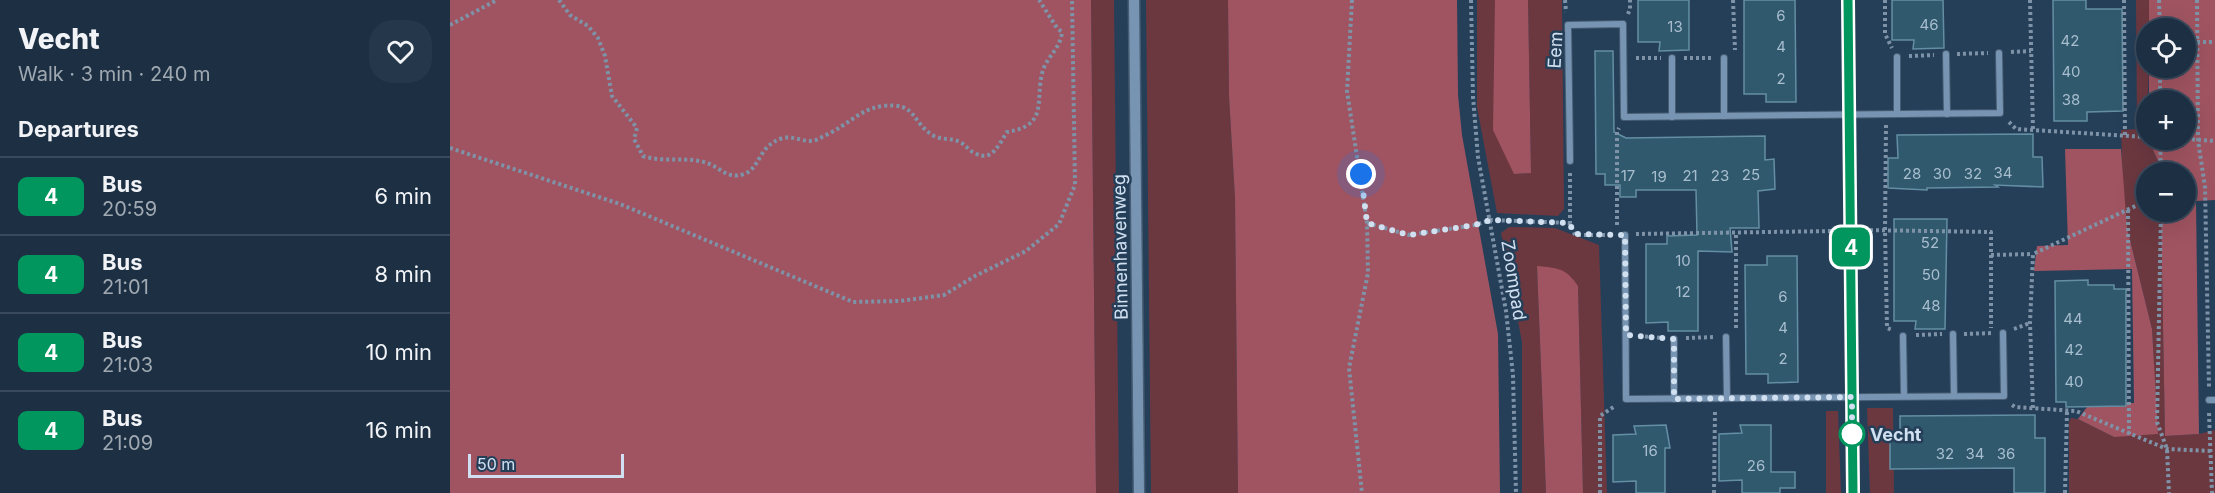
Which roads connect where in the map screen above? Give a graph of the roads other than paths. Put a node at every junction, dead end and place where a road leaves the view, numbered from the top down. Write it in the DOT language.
graph roads {
  1 [pos="1134,0"];
  2 [pos="1848,0"];
  3 [pos="1999,53"];
  4 [pos="1946,54"];
  5 [pos="1897,57"];
  6 [pos="1672,58"];
  7 [pos="1724,58"];
  8 [pos="1898,114"];
  9 [pos="1947,114"];
  10 [pos="1850,115"];
  11 [pos="1724,116"];
  12 [pos="1672,117"];
  13 [pos="1570,161"];
  14 [pos="1625,235"];
  15 [pos="2003,333"];
  16 [pos="1953,334"];
  17 [pos="1903,336"];
  18 [pos="1726,337"];
  19 [pos="1674,339"];
  20 [pos="1904,396"];
  21 [pos="1954,396"];
  22 [pos="1852,397"];
  23 [pos="1727,398"];
  24 [pos="1674,399"];
  25 [pos="1138,493"];
  26 [pos="1853,493"];
  1 -- 25 [label="street, Binnenhavenweg"];
  2 -- 10 [label="street"];
  3 -- 9 [label="street"];
  4 -- 9 [label="street"];
  5 -- 8 [label="street"];
  6 -- 12 [label="street"];
  7 -- 11 [label="street"];
  8 -- 9 [label="street"];
  8 -- 10 [label="street"];
  10 -- 11 [label="street"];
  10 -- 22 [label="street"];
  11 -- 12 [label="street"];
  12 -- 13 [label="street, Eem"];
  14 -- 24 [label="street"];
  15 -- 21 [label="street"];
  16 -- 21 [label="street"];
  17 -- 20 [label="street"];
  18 -- 23 [label="street"];
  19 -- 24 [label="street"];
  20 -- 21 [label="street"];
  20 -- 22 [label="street"];
  22 -- 23 [label="street"];
  22 -- 26 [label="street"];
  23 -- 24 [label="street"];
}
